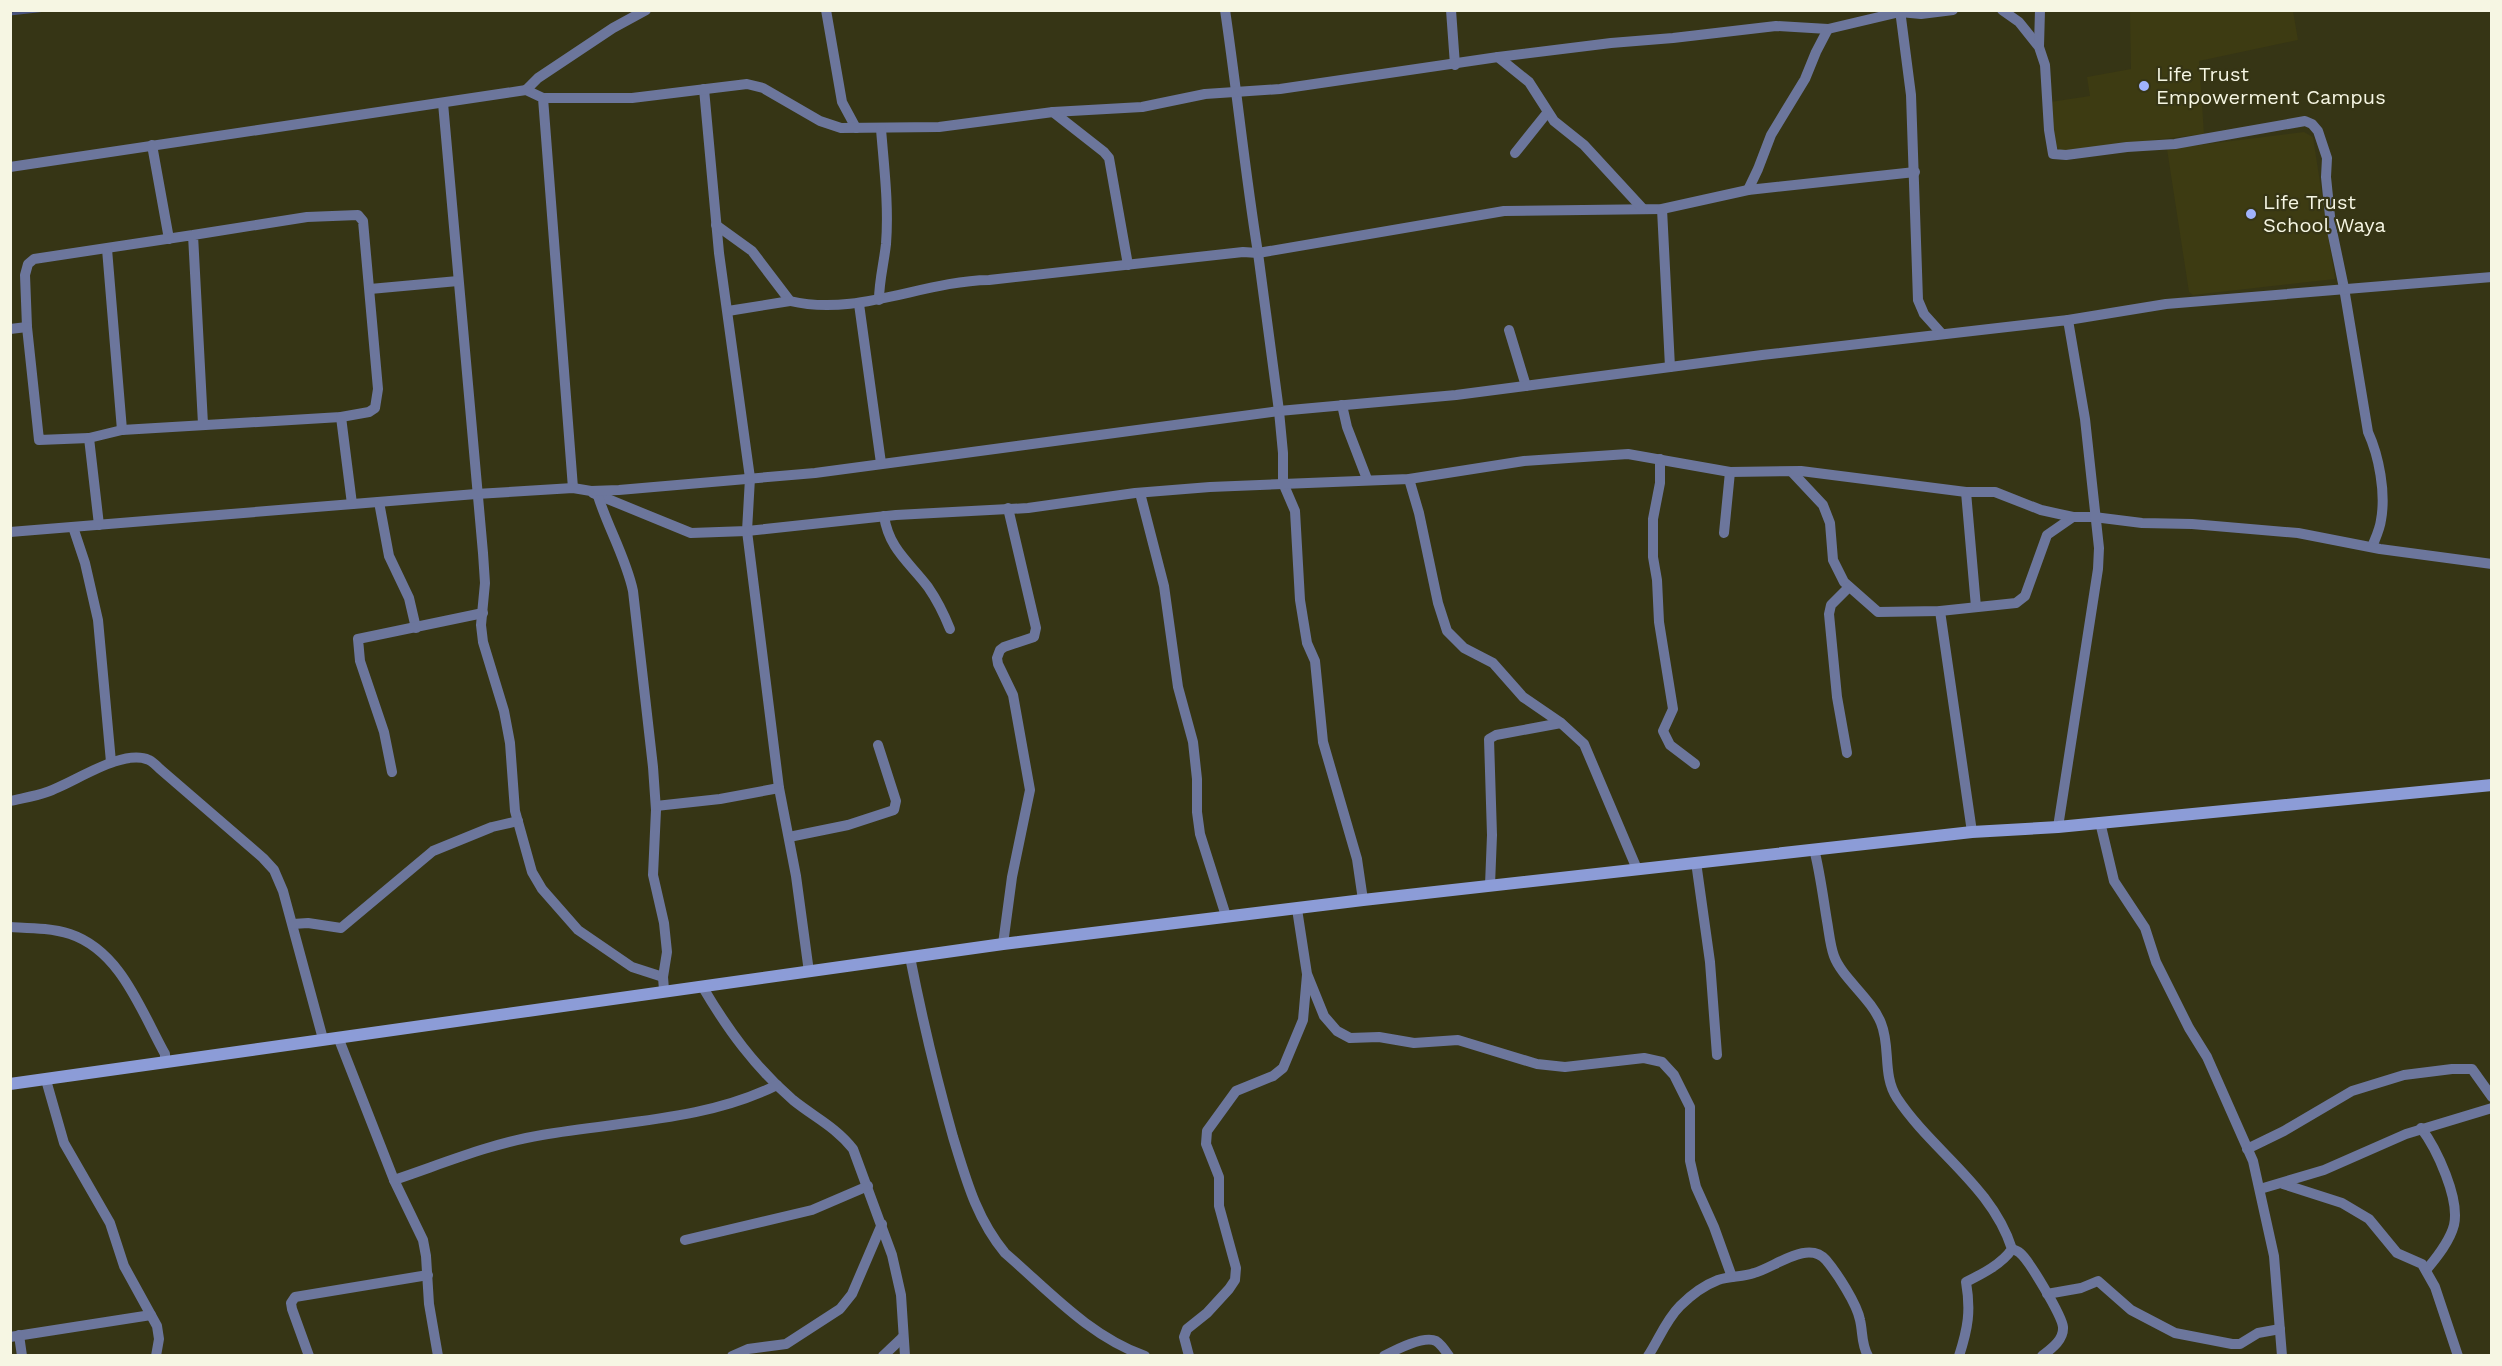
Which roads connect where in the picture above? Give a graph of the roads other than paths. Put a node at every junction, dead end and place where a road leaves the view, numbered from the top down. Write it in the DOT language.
graph roads {
  1 [pos="646,10"];
  2 [pos="826,10"];
  3 [pos="1225,10"];
  4 [pos="1451,10"];
  5 [pos="1953,10"];
  6 [pos="2001,10"];
  7 [pos="2040,10"];
  8 [pos="1900,11"];
  9 [pos="1828,29"];
  10 [pos="2039,47"];
  11 [pos="1497,57"];
  12 [pos="1455,65"];
  13 [pos="704,88"];
  14 [pos="526,90"];
  15 [pos="1237,93"];
  16 [pos="543,98"];
  17 [pos="443,103"];
  18 [pos="1053,112"];
  19 [pos="1547,114"];
  20 [pos="856,128"];
  21 [pos="882,129"];
  22 [pos="152,145"];
  23 [pos="1515,153"];
  24 [pos="10,167"];
  25 [pos="1915,172"];
  26 [pos="1748,190"];
  27 [pos="1643,209"];
  28 [pos="1662,209"];
  29 [pos="716,225"];
  30 [pos="193,235"];
  31 [pos="169,239"];
  32 [pos="107,249"];
  33 [pos="1258,253"];
  34 [pos="1128,265"];
  35 [pos="2492,277"];
  36 [pos="458,281"];
  37 [pos="2344,288"];
  38 [pos="370,289"];
  39 [pos="879,300"];
  40 [pos="790,301"];
  41 [pos="859,304"];
  42 [pos="728,311"];
  43 [pos="2068,320"];
  44 [pos="27,327"];
  45 [pos="10,328"];
  46 [pos="1509,330"];
  47 [pos="1942,334"];
  48 [pos="1670,367"];
  49 [pos="1526,386"];
  50 [pos="1342,405"];
  51 [pos="1279,411"];
  52 [pos="341,417"];
  53 [pos="203,424"];
  54 [pos="122,430"];
  55 [pos="90,438"];
  56 [pos="1660,459"];
  57 [pos="881,463"];
  58 [pos="1730,472"];
  59 [pos="1792,472"];
  60 [pos="750,478"];
  61 [pos="1367,479"];
  62 [pos="1409,479"];
  63 [pos="1283,483"];
  64 [pos="573,488"];
  65 [pos="1966,492"];
  66 [pos="594,493"];
  67 [pos="1140,493"];
  68 [pos="476,494"];
  69 [pos="380,502"];
  70 [pos="352,504"];
  71 [pos="1008,508"];
  72 [pos="884,516"];
  73 [pos="2073,517"];
  74 [pos="2094,517"];
  75 [pos="99,525"];
  76 [pos="73,527"];
  77 [pos="747,531"];
  78 [pos="10,532"];
  79 [pos="1724,533"];
  80 [pos="2372,548"];
  81 [pos="2492,564"];
  82 [pos="1849,587"];
  83 [pos="1976,607"];
  84 [pos="1940,610"];
  85 [pos="483,613"];
  86 [pos="416,627"];
  87 [pos="950,629"];
  88 [pos="1561,723"];
  89 [pos="878,745"];
  90 [pos="1846,753"];
  91 [pos="111,762"];
  92 [pos="1695,764"];
  93 [pos="392,772"];
  94 [pos="2492,785"];
  95 [pos="779,788"];
  96 [pos="10,801"];
  97 [pos="656,806"];
  98 [pos="518,821"];
  99 [pos="2100,822"];
  100 [pos="2058,827"];
  101 [pos="1972,832"];
  102 [pos="789,837"];
  103 [pos="1814,849"];
  104 [pos="1696,862"];
  105 [pos="1637,869"];
  106 [pos="1490,885"];
  107 [pos="1363,900"];
  108 [pos="1297,909"];
  109 [pos="1226,916"];
  110 [pos="293,924"];
  111 [pos="10,927"];
  112 [pos="1003,944"];
  113 [pos="910,957"];
  114 [pos="809,972"];
  115 [pos="1307,974"];
  116 [pos="663,977"];
  117 [pos="702,986"];
  118 [pos="664,990"];
  119 [pos="338,1037"];
  120 [pos="323,1039"];
  121 [pos="1717,1055"];
  122 [pos="165,1063"];
  123 [pos="46,1080"];
  124 [pos="10,1084"];
  125 [pos="777,1084"];
  126 [pos="2492,1097"];
  127 [pos="2492,1108"];
  128 [pos="2421,1128"];
  129 [pos="2247,1149"];
  130 [pos="394,1180"];
  131 [pos="2283,1184"];
  132 [pos="868,1186"];
  133 [pos="2260,1189"];
  134 [pos="882,1224"];
  135 [pos="685,1240"];
  136 [pos="2012,1249"];
  137 [pos="2427,1269"];
  138 [pos="428,1275"];
  139 [pos="1732,1277"];
  140 [pos="2047,1294"];
  141 [pos="151,1315"];
  142 [pos="2280,1329"];
  143 [pos="15,1336"];
  144 [pos="902,1338"];
  145 [pos="22,1356"];
  146 [pos="156,1356"];
  147 [pos="309,1356"];
  148 [pos="438,1356"];
  149 [pos="732,1356"];
  150 [pos="883,1356"];
  151 [pos="905,1356"];
  152 [pos="1145,1356"];
  153 [pos="1189,1356"];
  154 [pos="1384,1356"];
  155 [pos="1449,1356"];
  156 [pos="1648,1356"];
  157 [pos="1868,1356"];
  158 [pos="1959,1356"];
  159 [pos="2042,1356"];
  160 [pos="2282,1356"];
  161 [pos="2458,1356"];
  1 -- 14 [label="street"];
  2 -- 20 [label="street"];
  3 -- 15 [label="street"];
  4 -- 12 [label="street"];
  5 -- 8 [label="street"];
  6 -- 10 [label="street"];
  7 -- 10 [label="street"];
  8 -- 9 [label="street"];
  8 -- 25 [label="street"];
  9 -- 11 [label="street"];
  9 -- 26 [label="street"];
  10 -- 37 [label="street"];
  11 -- 12 [label="street"];
  11 -- 19 [label="street"];
  12 -- 15 [label="street"];
  13 -- 16 [label="street"];
  13 -- 20 [label="street"];
  13 -- 29 [label="street"];
  14 -- 16 [label="street"];
  14 -- 17 [label="street"];
  15 -- 18 [label="street"];
  15 -- 33 [label="street"];
  16 -- 64 [label="street"];
  17 -- 22 [label="street"];
  17 -- 36 [label="street"];
  18 -- 21 [label="street"];
  18 -- 34 [label="street"];
  19 -- 23 [label="street"];
  19 -- 27 [label="street"];
  20 -- 21 [label="street"];
  21 -- 39 [label="street"];
  22 -- 24 [label="street"];
  22 -- 31 [label="street"];
  25 -- 26 [label="street"];
  25 -- 47 [label="street"];
  26 -- 28 [label="street"];
  27 -- 28 [label="street"];
  27 -- 33 [label="street"];
  28 -- 48 [label="street"];
  29 -- 40 [label="street"];
  29 -- 42 [label="street"];
  30 -- 31 [label="street"];
  30 -- 38 [label="street"];
  30 -- 53 [label="street"];
  31 -- 32 [label="street"];
  32 -- 44 [label="street"];
  32 -- 54 [label="street"];
  33 -- 34 [label="street"];
  33 -- 51 [label="street"];
  34 -- 39 [label="street"];
  35 -- 37 [label="street"];
  36 -- 38 [label="street"];
  36 -- 68 [label="street"];
  37 -- 43 [label="street"];
  37 -- 80 [label="street"];
  38 -- 52 [label="street"];
  39 -- 41 [label="street"];
  40 -- 41 [label="street"];
  40 -- 42 [label="street"];
  41 -- 57 [label="street"];
  42 -- 60 [label="street"];
  43 -- 47 [label="street"];
  43 -- 74 [label="street"];
  44 -- 45 [label="street"];
  44 -- 55 [label="street"];
  46 -- 49 [label="street"];
  47 -- 48 [label="street"];
  48 -- 49 [label="street"];
  49 -- 50 [label="street"];
  50 -- 51 [label="street"];
  50 -- 61 [label="street"];
  51 -- 57 [label="street"];
  51 -- 63 [label="street"];
  52 -- 53 [label="street"];
  52 -- 70 [label="street"];
  53 -- 54 [label="street"];
  54 -- 55 [label="street"];
  55 -- 75 [label="street"];
  56 -- 58 [label="street"];
  56 -- 62 [label="street"];
  56 -- 92 [label="street"];
  57 -- 60 [label="street"];
  58 -- 59 [label="street"];
  58 -- 79 [label="street"];
  59 -- 65 [label="street"];
  59 -- 82 [label="street"];
  60 -- 66 [label="street"];
  60 -- 77 [label="street"];
  61 -- 62 [label="street"];
  61 -- 63 [label="street"];
  62 -- 88 [label="street"];
  63 -- 67 [label="street"];
  63 -- 107 [label="street"];
  64 -- 66 [label="street"];
  64 -- 68 [label="street"];
  65 -- 73 [label="street"];
  65 -- 83 [label="street"];
  66 -- 77 [label="street"];
  66 -- 97 [label="street"];
  67 -- 71 [label="street"];
  67 -- 109 [label="street"];
  68 -- 69 [label="street"];
  68 -- 85 [label="street"];
  69 -- 70 [label="street"];
  69 -- 86 [label="street"];
  70 -- 75 [label="street"];
  71 -- 72 [label="street"];
  71 -- 112 [label="street"];
  72 -- 77 [label="street"];
  72 -- 87 [label="street"];
  73 -- 74 [label="street"];
  73 -- 83 [label="street"];
  74 -- 80 [label="street"];
  74 -- 100 [label="street"];
  75 -- 76 [label="street"];
  76 -- 78 [label="street"];
  76 -- 91 [label="street"];
  77 -- 95 [label="street"];
  80 -- 81 [label="street"];
  82 -- 84 [label="street"];
  82 -- 90 [label="street"];
  83 -- 84 [label="street"];
  84 -- 101 [label="street"];
  85 -- 86 [label="street"];
  85 -- 98 [label="street"];
  86 -- 93 [label="street"];
  88 -- 105 [label="street"];
  88 -- 106 [label="street"];
  89 -- 102 [label="street"];
  91 -- 96 [label="street"];
  91 -- 110 [label="street"];
  94 -- 99 [label="street"];
  95 -- 97 [label="street"];
  95 -- 102 [label="street"];
  97 -- 116 [label="street"];
  98 -- 110 [label="street"];
  98 -- 116 [label="street"];
  99 -- 100 [label="street"];
  99 -- 129 [label="street"];
  100 -- 101 [label="street"];
  101 -- 103 [label="street"];
  102 -- 114 [label="street"];
  103 -- 104 [label="street"];
  103 -- 136 [label="street"];
  104 -- 105 [label="street"];
  104 -- 121 [label="street"];
  105 -- 106 [label="street"];
  106 -- 107 [label="street"];
  107 -- 108 [label="street"];
  108 -- 109 [label="street"];
  108 -- 115 [label="street"];
  109 -- 112 [label="street"];
  110 -- 120 [label="street"];
  111 -- 122 [label="street"];
  112 -- 113 [label="street"];
  113 -- 114 [label="street"];
  113 -- 152 [label="street"];
  114 -- 117 [label="street"];
  115 -- 139 [label="street"];
  115 -- 153 [label="street"];
  116 -- 118 [label="street"];
  117 -- 118 [label="street"];
  117 -- 125 [label="street"];
  118 -- 119 [label="street"];
  119 -- 120 [label="street"];
  119 -- 130 [label="street"];
  120 -- 122 [label="street"];
  122 -- 123 [label="street"];
  123 -- 124 [label="street"];
  123 -- 141 [label="street"];
  125 -- 130 [label="street"];
  125 -- 132 [label="street"];
  126 -- 129 [label="street"];
  127 -- 128 [label="street"];
  128 -- 131 [label="street"];
  128 -- 137 [label="street"];
  129 -- 133 [label="street"];
  130 -- 138 [label="street"];
  131 -- 133 [label="street"];
  131 -- 137 [label="street"];
  132 -- 134 [label="street"];
  132 -- 135 [label="street"];
  133 -- 142 [label="street"];
  134 -- 144 [label="street"];
  134 -- 149 [label="street"];
  136 -- 140 [label="street"];
  136 -- 158 [label="street"];
  137 -- 161 [label="street"];
  138 -- 147 [label="street"];
  138 -- 148 [label="street"];
  139 -- 156 [label="street"];
  139 -- 157 [label="street"];
  140 -- 142 [label="street"];
  140 -- 159 [label="street"];
  141 -- 143 [label="street"];
  141 -- 146 [label="street"];
  142 -- 160 [label="street"];
  143 -- 145 [label="street"];
  144 -- 150 [label="street"];
  144 -- 151 [label="street"];
  154 -- 155 [label="street"];
}
